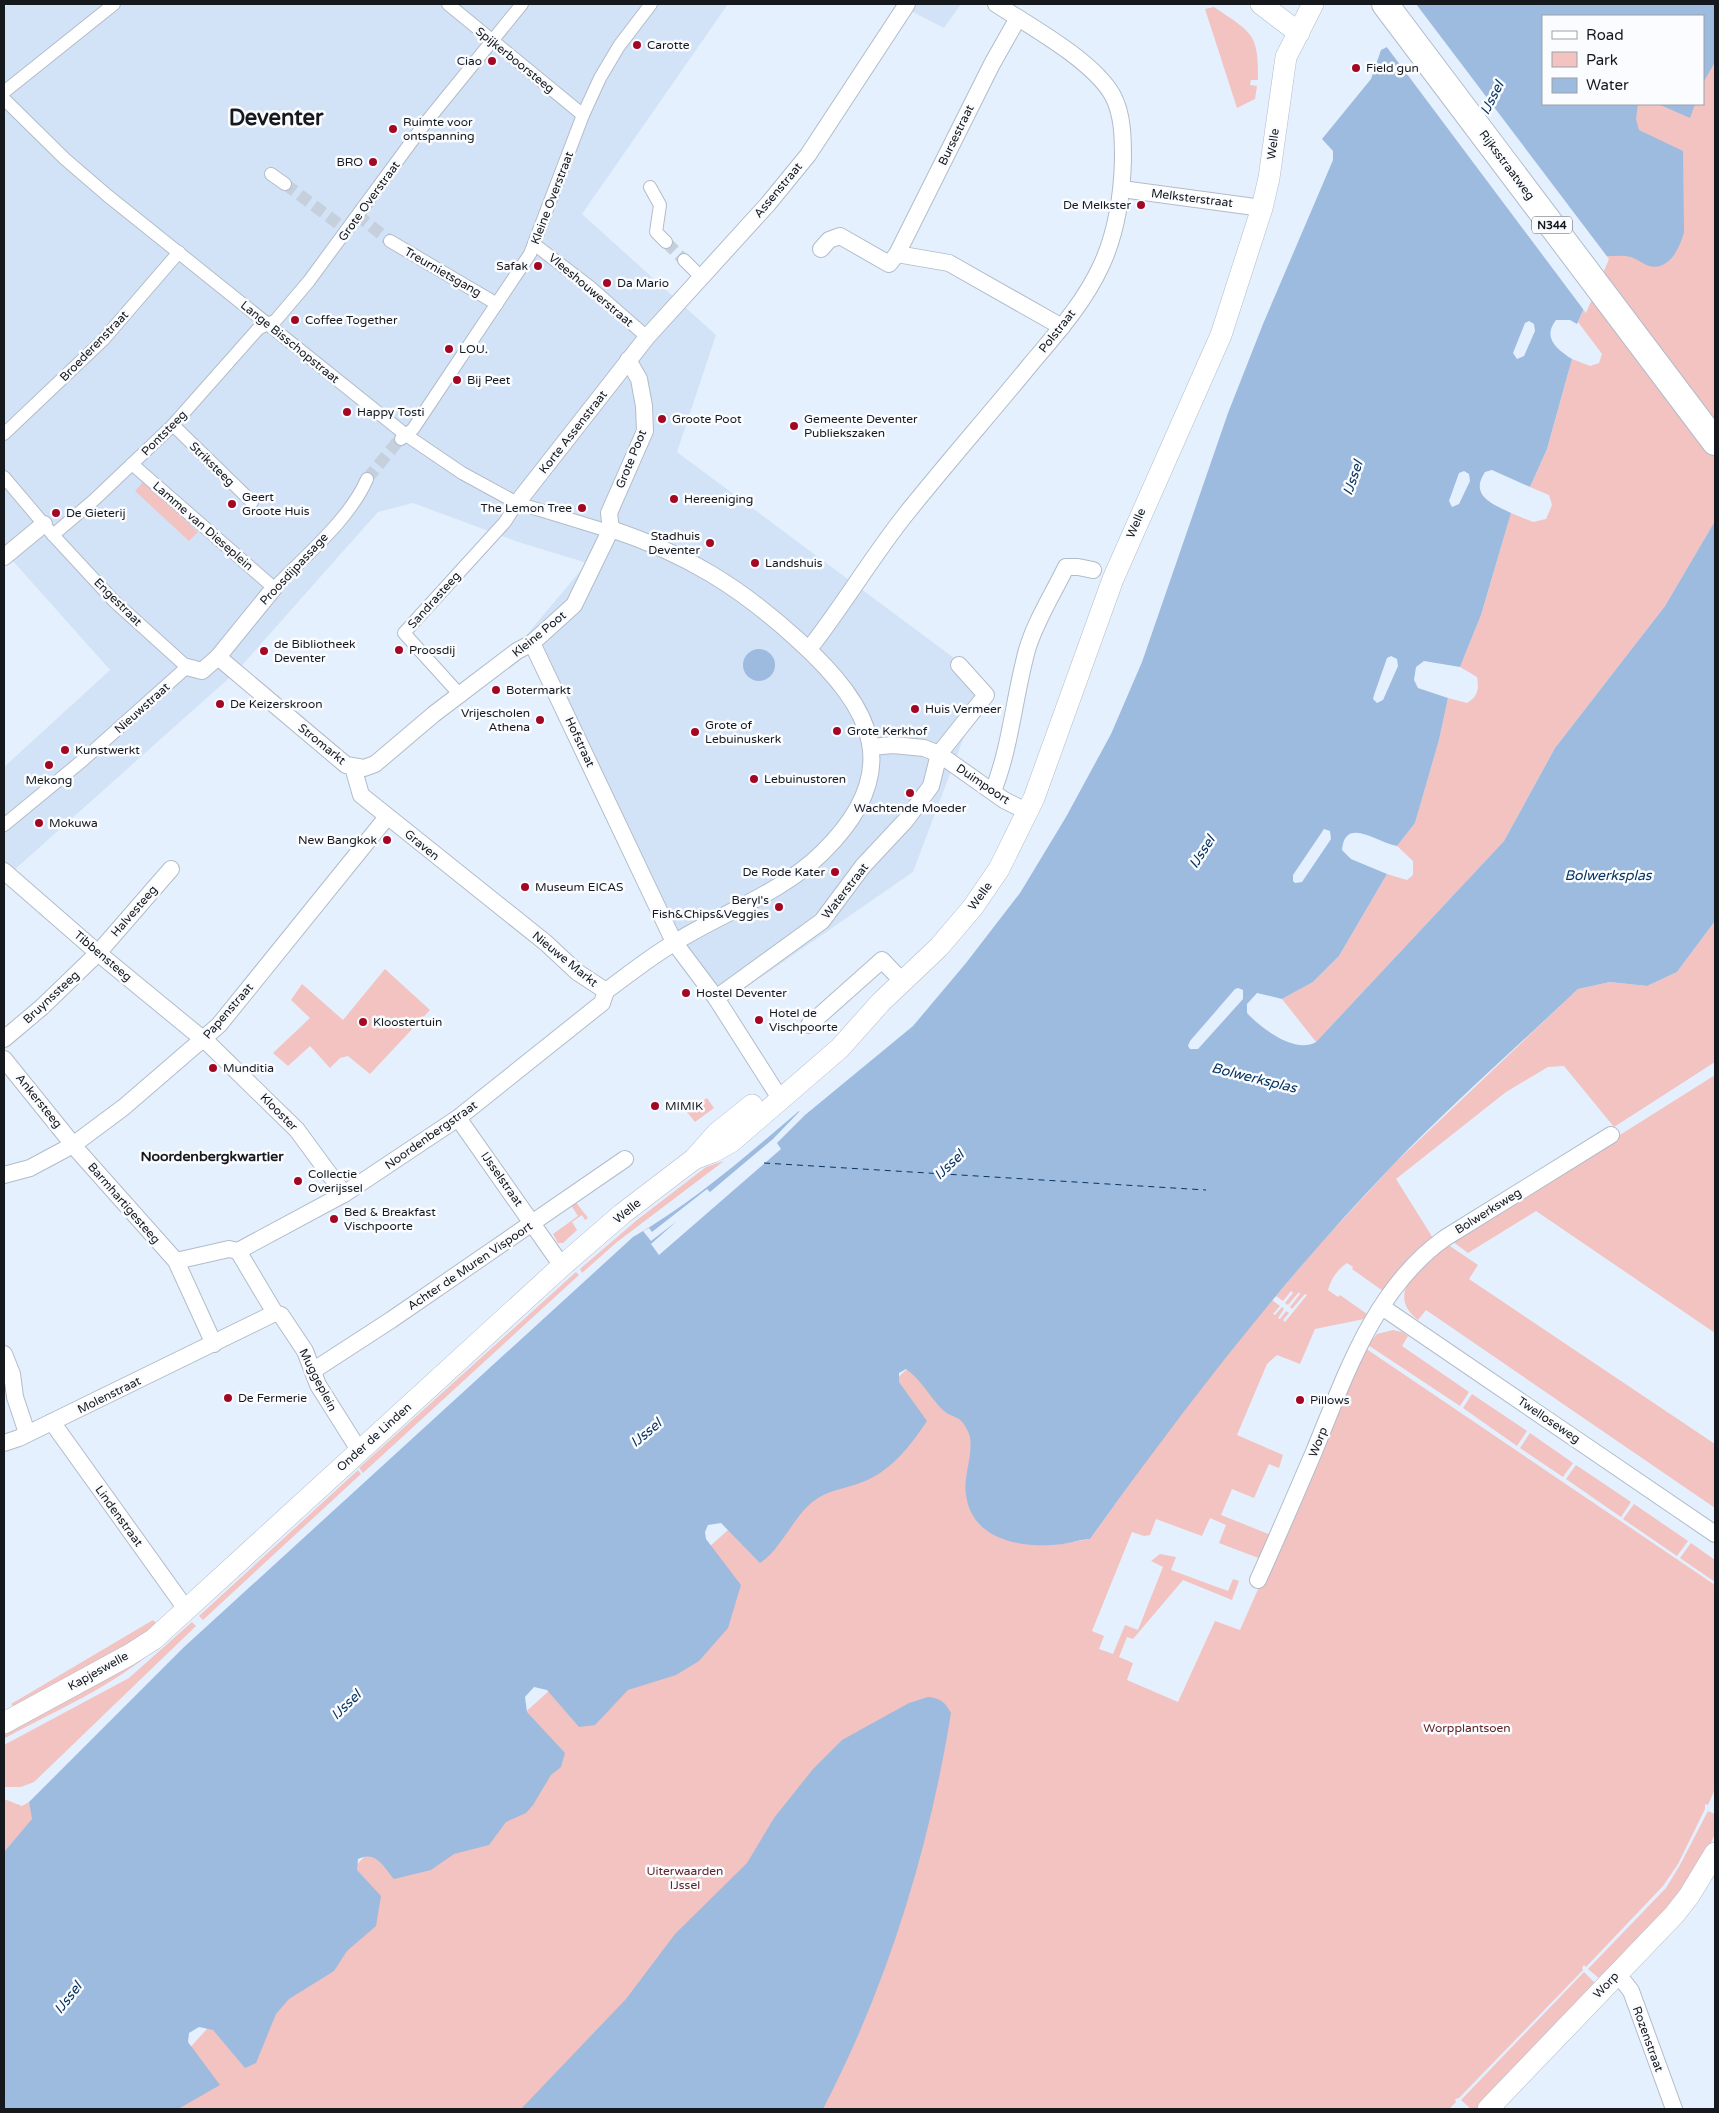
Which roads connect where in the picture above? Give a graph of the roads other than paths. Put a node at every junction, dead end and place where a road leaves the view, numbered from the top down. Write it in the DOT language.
graph roads {
  1 [pos="114,4"];
  2 [pos="448,4"];
  3 [pos="522,4"];
  4 [pos="650,4"];
  5 [pos="906,4"];
  6 [pos="996,4"];
  7 [pos="1261,4"];
  8 [pos="1314,4"];
  9 [pos="1325,4"];
  10 [pos="1387,6"];
  11 [pos="1018,18"];
  12 [pos="1299,33"];
  13 [pos="493,41"];
  14 [pos="4,92"];
  15 [pos="4,99"];
  16 [pos="583,115"];
  17 [pos="271,174"];
  18 [pos="284,184"];
  19 [pos="650,187"];
  20 [pos="1122,189"];
  21 [pos="1262,208"];
  22 [pos="390,241"];
  23 [pos="666,242"];
  24 [pos="534,244"];
  25 [pos="821,249"];
  26 [pos="179,252"];
  27 [pos="897,254"];
  28 [pos="684,260"];
  29 [pos="701,277"];
  30 [pos="496,304"];
  31 [pos="267,323"];
  32 [pos="1062,327"];
  33 [pos="647,337"];
  34 [pos="628,360"];
  35 [pos="173,425"];
  36 [pos="4,434"];
  37 [pos="403,438"];
  38 [pos="1715,442"];
  39 [pos="132,464"];
  40 [pos="4,477"];
  41 [pos="367,478"];
  42 [pos="252,502"];
  43 [pos="517,503"];
  44 [pos="48,529"];
  45 [pos="610,529"];
  46 [pos="4,557"];
  47 [pos="1094,570"];
  48 [pos="274,588"];
  49 [pos="532,643"];
  50 [pos="809,650"];
  51 [pos="218,657"];
  52 [pos="959,665"];
  53 [pos="186,667"];
  54 [pos="461,696"];
  55 [pos="871,747"];
  56 [pos="939,754"];
  57 [pos="353,767"];
  58 [pos="992,791"];
  59 [pos="1028,812"];
  60 [pos="387,816"];
  61 [pos="4,824"];
  62 [pos="171,869"];
  63 [pos="4,871"];
  64 [pos="506,913"];
  65 [pos="674,942"];
  66 [pos="98,953"];
  67 [pos="903,982"];
  68 [pos="606,991"];
  69 [pos="716,998"];
  70 [pos="809,1025"];
  71 [pos="4,1039"];
  72 [pos="204,1039"];
  73 [pos="4,1059"];
  74 [pos="777,1094"];
  75 [pos="458,1118"];
  76 [pos="1611,1135"];
  77 [pos="73,1145"];
  78 [pos="625,1159"];
  79 [pos="4,1174"];
  80 [pos="344,1194"];
  81 [pos="533,1223"];
  82 [pos="238,1251"];
  83 [pos="176,1261"];
  84 [pos="562,1266"];
  85 [pos="1382,1307"];
  86 [pos="275,1313"];
  87 [pos="214,1344"];
  88 [pos="4,1354"];
  89 [pos="314,1370"];
  90 [pos="52,1422"];
  91 [pos="27,1433"];
  92 [pos="4,1443"];
  93 [pos="359,1450"];
  94 [pos="1715,1534"];
  95 [pos="1258,1580"];
  96 [pos="186,1609"];
  97 [pos="4,1723"];
  98 [pos="1715,1853"];
  99 [pos="1617,1973"];
  100 [pos="1488,2109"];
  101 [pos="1674,2109"];
  1 -- 14 [label="street"];
  2 -- 13 [label="street, Spijkerboorsteeg"];
  3 -- 13 [label="street, Grote Overstraat"];
  4 -- 16 [label="street, Kleine Overstraat"];
  5 -- 29 [label="street, Assenstraat"];
  6 -- 11 [label="street, Polstraat"];
  7 -- 12 [label="street"];
  8 -- 12 [label="street, Welle"];
  9 -- 12 [label="street, Welle"];
  10 -- 38 [label="main road, Rijksstraatweg / N344"];
  11 -- 20 [label="street, Polstraat"];
  11 -- 27 [label="street, Bursestraat"];
  12 -- 21 [label="street, Welle"];
  13 -- 16 [label="street, Spijkerboorsteeg"];
  13 -- 31 [label="street, Grote Overstraat"];
  15 -- 26 [label="street, Lange Bisschopstraat"];
  16 -- 24 [label="street, Kleine Overstraat"];
  17 -- 18 [label="street"];
  19 -- 23 [label="street"];
  20 -- 21 [label="street, Melksterstraat"];
  20 -- 32 [label="street, Polstraat"];
  21 -- 59 [label="street, Welle"];
  22 -- 30 [label="street, Treurnietsgang"];
  24 -- 30 [label="street, Kleine Overstraat"];
  24 -- 33 [label="street, Vleeshouwerstraat"];
  25 -- 27 [label="street"];
  26 -- 31 [label="street, Lange Bisschopstraat"];
  26 -- 36 [label="street, Broederenstraat"];
  27 -- 32 [label="street"];
  28 -- 29 [label="street"];
  29 -- 33 [label="street, Assenstraat"];
  30 -- 37 [label="street, Kleine Overstraat"];
  31 -- 35 [label="street, Pontsteeg"];
  31 -- 37 [label="street, Lange Bisschopstraat"];
  32 -- 50 [label="street, Polstraat"];
  33 -- 34 [label="street, Assenstraat"];
  34 -- 43 [label="street, Korte Assenstraat"];
  34 -- 45 [label="street, Grote Poot"];
  35 -- 39 [label="street, Pontsteeg"];
  35 -- 42 [label="street, Striksteeg"];
  37 -- 43 [label="street, Lange Bisschopstraat"];
  39 -- 44 [label="street, Pontsteeg"];
  39 -- 48 [label="street, Lamme van Dieseplein"];
  40 -- 44 [label="street"];
  41 -- 48 [label="street, Proosdijpassage"];
  43 -- 45 [label="street, Lange Bisschopstraat"];
  43 -- 54 [label="street, Sandrasteeg"];
  44 -- 46 [label="street"];
  44 -- 53 [label="street, Engestraat"];
  45 -- 49 [label="street, Kleine Poot"];
  45 -- 50 [label="street"];
  47 -- 58 [label="street"];
  48 -- 51 [label="street, Proosdijpassage"];
  49 -- 54 [label="street, Kleine Poot"];
  49 -- 65 [label="street, Hofstraat"];
  50 -- 55 [label="street"];
  51 -- 53 [label="street"];
  51 -- 57 [label="street, Stromarkt"];
  52 -- 56 [label="street"];
  53 -- 61 [label="street, Nieuwstraat"];
  54 -- 57 [label="street, Stromarkt"];
  55 -- 56 [label="street"];
  55 -- 65 [label="street"];
  56 -- 58 [label="street, Duimpoort"];
  56 -- 69 [label="street, Waterstraat"];
  57 -- 60 [label="street, Graven"];
  58 -- 59 [label="street, Duimpoort"];
  59 -- 67 [label="street, Welle"];
  60 -- 64 [label="street, Graven"];
  60 -- 72 [label="street, Papenstraat"];
  62 -- 66 [label="street, Halvesteeg"];
  63 -- 66 [label="street, Tibbensteeg"];
  64 -- 68 [label="street, Nieuwe Markt"];
  65 -- 68 [label="street, Nieuwe Markt"];
  65 -- 69 [label="street"];
  66 -- 71 [label="street, Bruynssteeg"];
  66 -- 72 [label="street, Tibbensteeg"];
  67 -- 70 [label="street"];
  67 -- 74 [label="street, Welle"];
  68 -- 75 [label="street, Noordenbergstraat"];
  69 -- 74 [label="street"];
  72 -- 77 [label="street, Papenstraat"];
  72 -- 80 [label="street, Klooster"];
  73 -- 77 [label="street, Ankersteeg"];
  74 -- 84 [label="street, Welle"];
  75 -- 80 [label="street, Noordenbergstraat"];
  75 -- 81 [label="street, IJsselstraat"];
  76 -- 85 [label="street, Bolwerksweg"];
  77 -- 79 [label="street, Papenstraat"];
  77 -- 83 [label="street, Barmhartigesteeg"];
  78 -- 81 [label="street, Achter de Muren Vispoort"];
  80 -- 82 [label="street, Noordenbergstraat"];
  81 -- 84 [label="street, IJsselstraat"];
  81 -- 89 [label="street, Achter de Muren Vispoort"];
  82 -- 83 [label="street, Noordenbergstraat"];
  82 -- 86 [label="street, Muggeplein"];
  83 -- 87 [label="street"];
  84 -- 93 [label="street, Onder de Linden"];
  85 -- 94 [label="street, Twelloseweg"];
  85 -- 95 [label="street, Worp"];
  86 -- 87 [label="street"];
  86 -- 89 [label="street, Muggeplein"];
  87 -- 90 [label="street, Molenstraat"];
  88 -- 91 [label="street"];
  89 -- 93 [label="street, Muggeplein"];
  90 -- 91 [label="street, Molenstraat"];
  90 -- 96 [label="street, Lindenstraat"];
  91 -- 92 [label="street, Molenstraat"];
  93 -- 96 [label="street, Onder de Linden"];
  96 -- 97 [label="street, Kapjeswelle"];
  98 -- 99 [label="street, Worp"];
  99 -- 100 [label="street, Worp"];
  99 -- 101 [label="street, Rozenstraat"];
}
